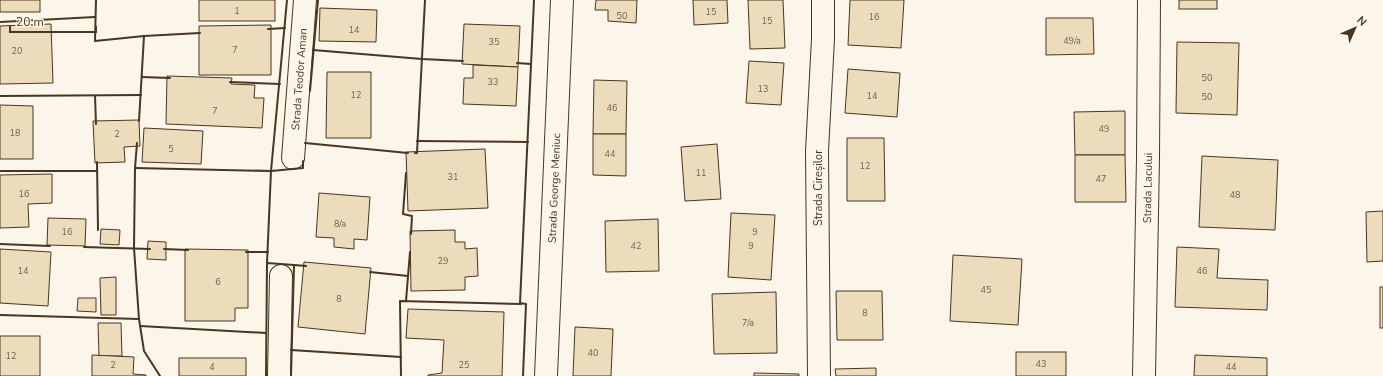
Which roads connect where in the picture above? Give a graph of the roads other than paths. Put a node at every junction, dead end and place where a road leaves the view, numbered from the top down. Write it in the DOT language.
graph roads {
  1 [pos="305,0"];
  2 [pos="562,0"];
  3 [pos="823,0"];
  4 [pos="1149,0"];
  5 [pos="293,158"];
  6 [pos="281,276"];
  7 [pos="279,376"];
  8 [pos="546,376"];
  9 [pos="819,376"];
  10 [pos="1144,376"];
  1 -- 5 [label="street, Strada Teodor Aman"];
  2 -- 8 [label="street, Strada George Meniuc"];
  3 -- 9 [label="street, Strada Cireșilor"];
  4 -- 10 [label="street, Strada Lacului"];
  6 -- 7 [label="street"];
}
